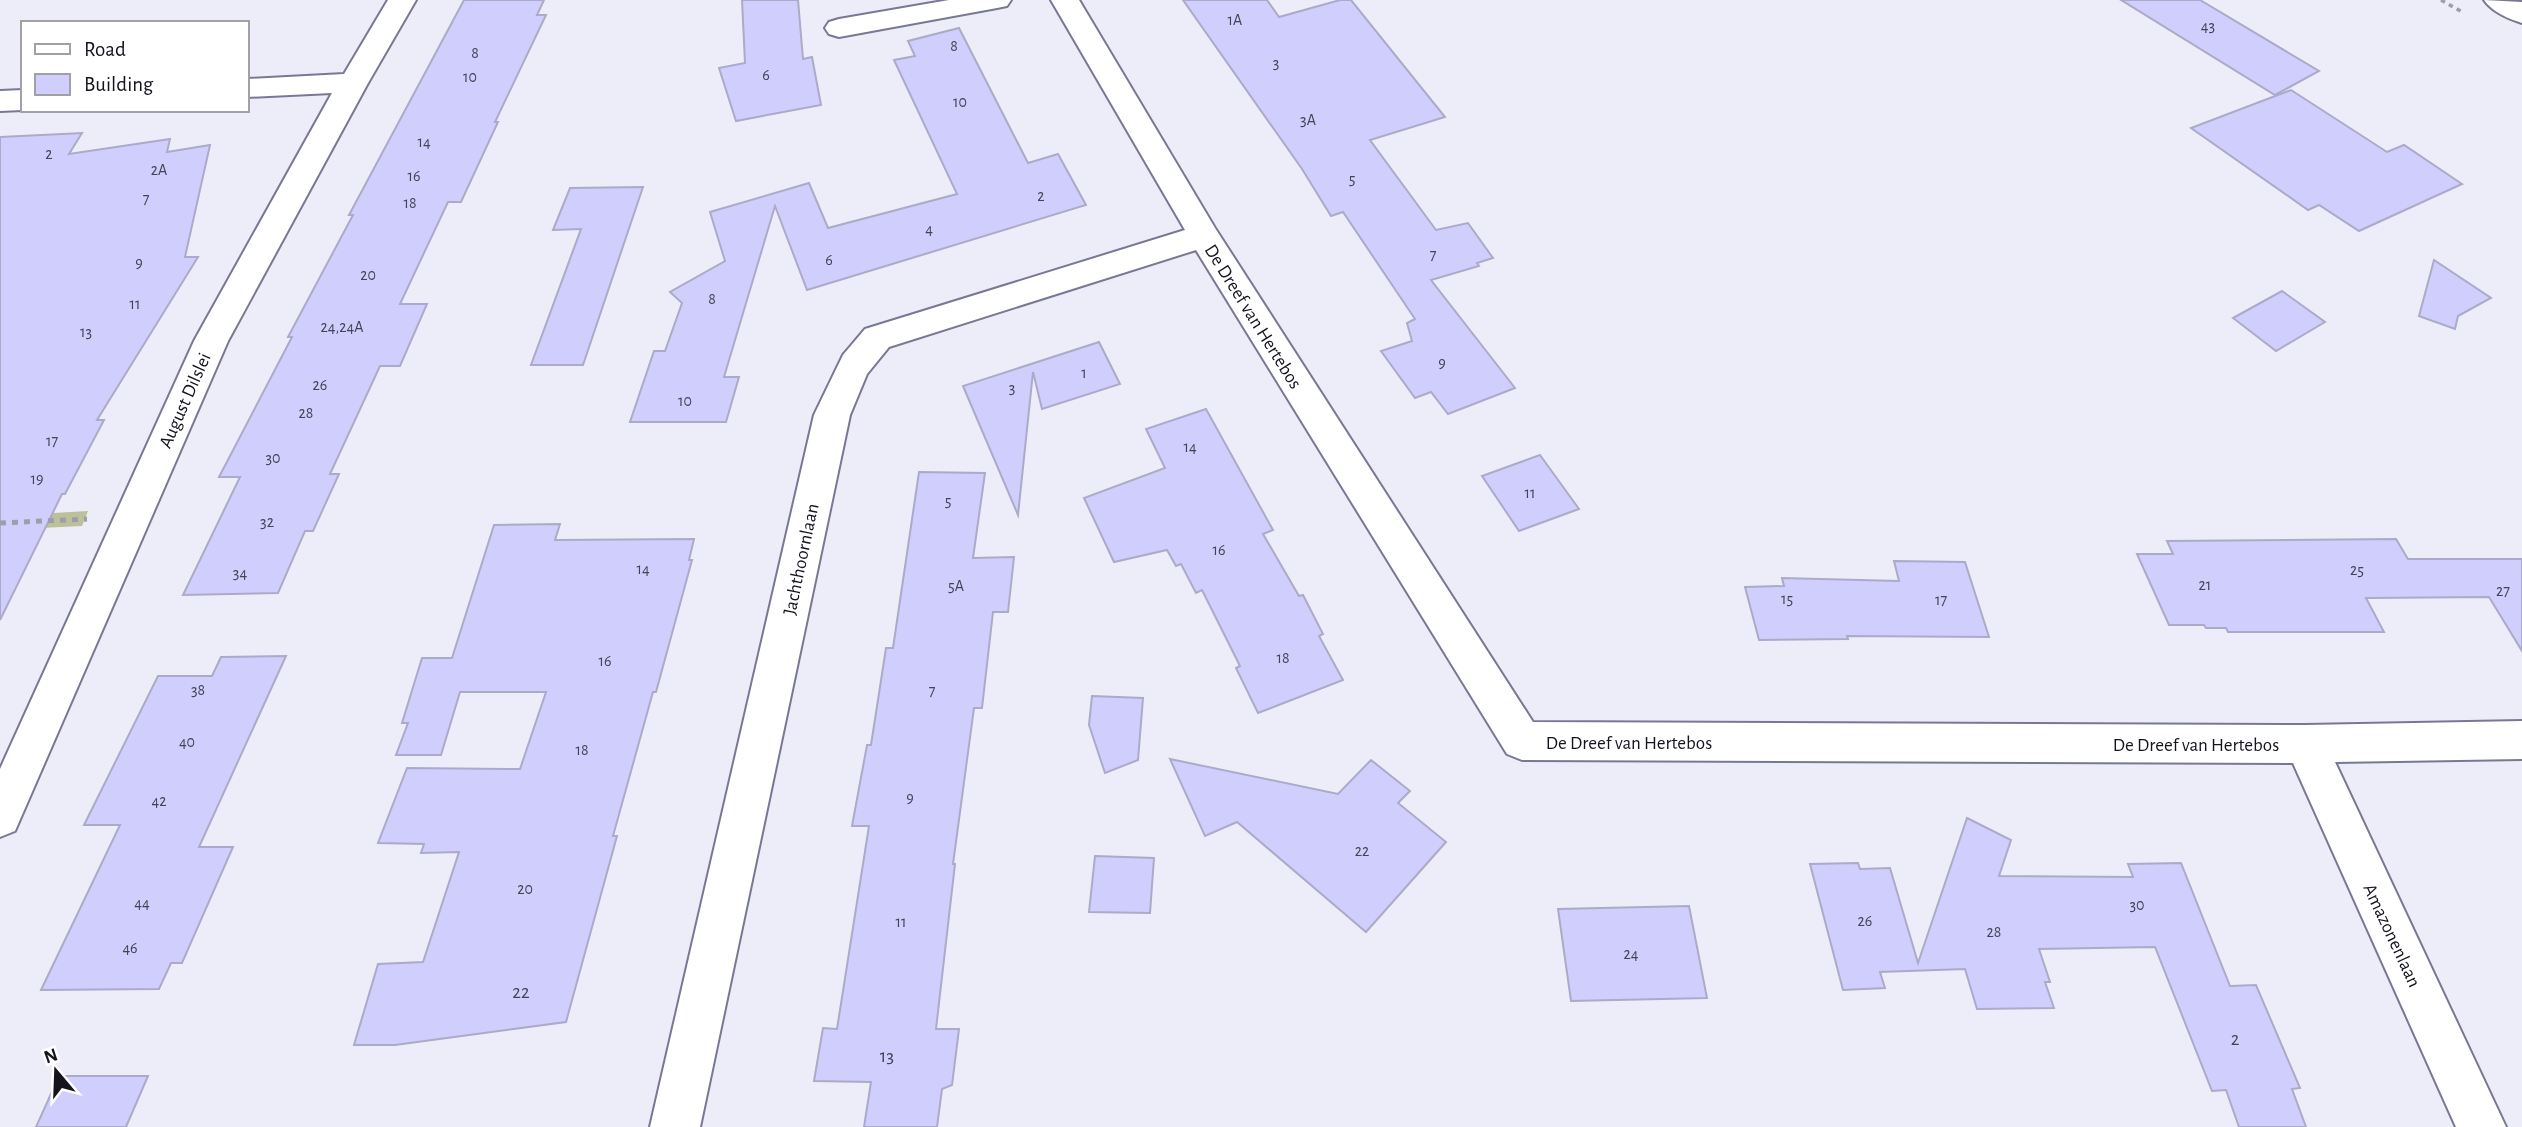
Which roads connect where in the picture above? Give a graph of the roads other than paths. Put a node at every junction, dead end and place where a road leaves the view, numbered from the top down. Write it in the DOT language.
graph roads {
  1 [pos="402,0"];
  2 [pos="997,0"];
  3 [pos="1065,0"];
  4 [pos="2498,0"];
  5 [pos="2522,14"];
  6 [pos="839,28"];
  7 [pos="353,83"];
  8 [pos="248,88"];
  9 [pos="21,100"];
  10 [pos="0,101"];
  11 [pos="1204,236"];
  12 [pos="2522,740"];
  13 [pos="2305,744"];
  14 [pos="0,817"];
  15 [pos="675,1127"];
  16 [pos="2481,1127"];
  1 -- 7 [label="street, August Dilslei"];
  2 -- 6 [label="street"];
  3 -- 11 [label="street, De Dreef van Hertebos"];
  4 -- 5 [label="street"];
  7 -- 8 [label="street"];
  7 -- 14 [label="street, August Dilslei"];
  9 -- 10 [label="street"];
  11 -- 13 [label="street, De Dreef van Hertebos"];
  11 -- 15 [label="street, Jachthoornlaan"];
  12 -- 13 [label="street, De Dreef van Hertebos"];
  13 -- 16 [label="street, Amazonenlaan"];
}
